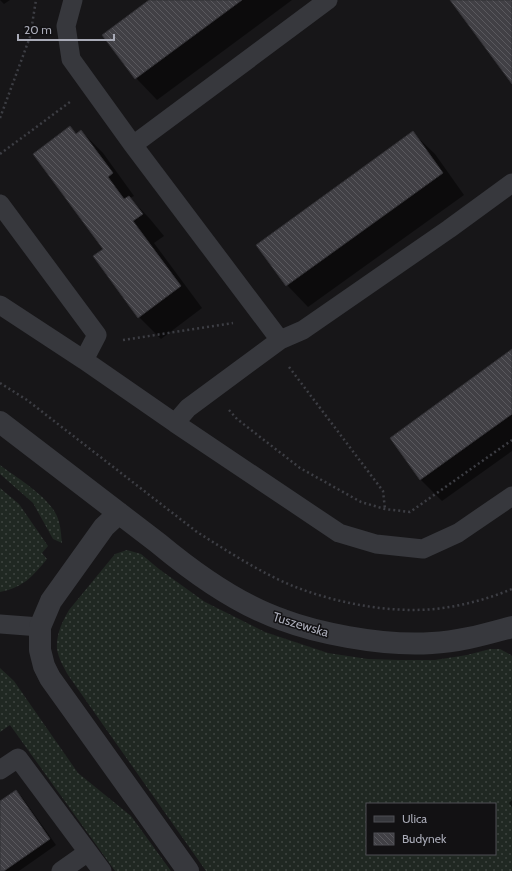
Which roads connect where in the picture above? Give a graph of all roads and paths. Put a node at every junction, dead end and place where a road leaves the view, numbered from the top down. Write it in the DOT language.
graph roads {
  1 [pos="36,0"];
  2 [pos="73,0"];
  3 [pos="328,0"];
  4 [pos="91,87"];
  5 [pos="0,118"];
  6 [pos="133,145"];
  7 [pos="0,154"];
  8 [pos="512,183"];
  9 [pos="0,204"];
  10 [pos="0,305"];
  11 [pos="263,318"];
  12 [pos="97,335"];
  13 [pos="276,343"];
  14 [pos="84,360"];
  15 [pos="0,383"];
  16 [pos="212,390"];
  17 [pos="0,422"];
  18 [pos="175,423"];
  19 [pos="512,440"];
  20 [pos="512,496"];
  21 [pos="385,509"];
  22 [pos="118,513"];
  23 [pos="512,589"];
  24 [pos="0,624"];
  25 [pos="512,627"];
  26 [pos="40,628"];
  27 [pos="0,770"];
  28 [pos="88,852"];
  29 [pos="61,871"];
  30 [pos="102,871"];
  31 [pos="188,871"];
  1 -- 5 [label="path"];
  2 -- 4 [label="lane"];
  3 -- 6 [label="lane"];
  4 -- 6 [label="lane"];
  4 -- 7 [label="path"];
  6 -- 11 [label="lane"];
  8 -- 13 [label="lane"];
  9 -- 12 [label="lane"];
  10 -- 14 [label="lane"];
  11 -- 12 [label="path"];
  11 -- 13 [label="lane"];
  12 -- 14 [label="lane"];
  13 -- 16 [label="lane"];
  13 -- 21 [label="path"];
  14 -- 18 [label="lane"];
  15 -- 23 [label="path"];
  16 -- 18 [label="lane"];
  16 -- 21 [label="path"];
  17 -- 22 [label="street, Tuszewska"];
  18 -- 20 [label="lane"];
  19 -- 21 [label="path"];
  22 -- 25 [label="street, Tuszewska"];
  22 -- 26 [label="street"];
  24 -- 26 [label="lane"];
  26 -- 31 [label="street"];
  27 -- 28 [label="lane"];
  28 -- 29 [label="lane"];
  28 -- 30 [label="lane"];
}
